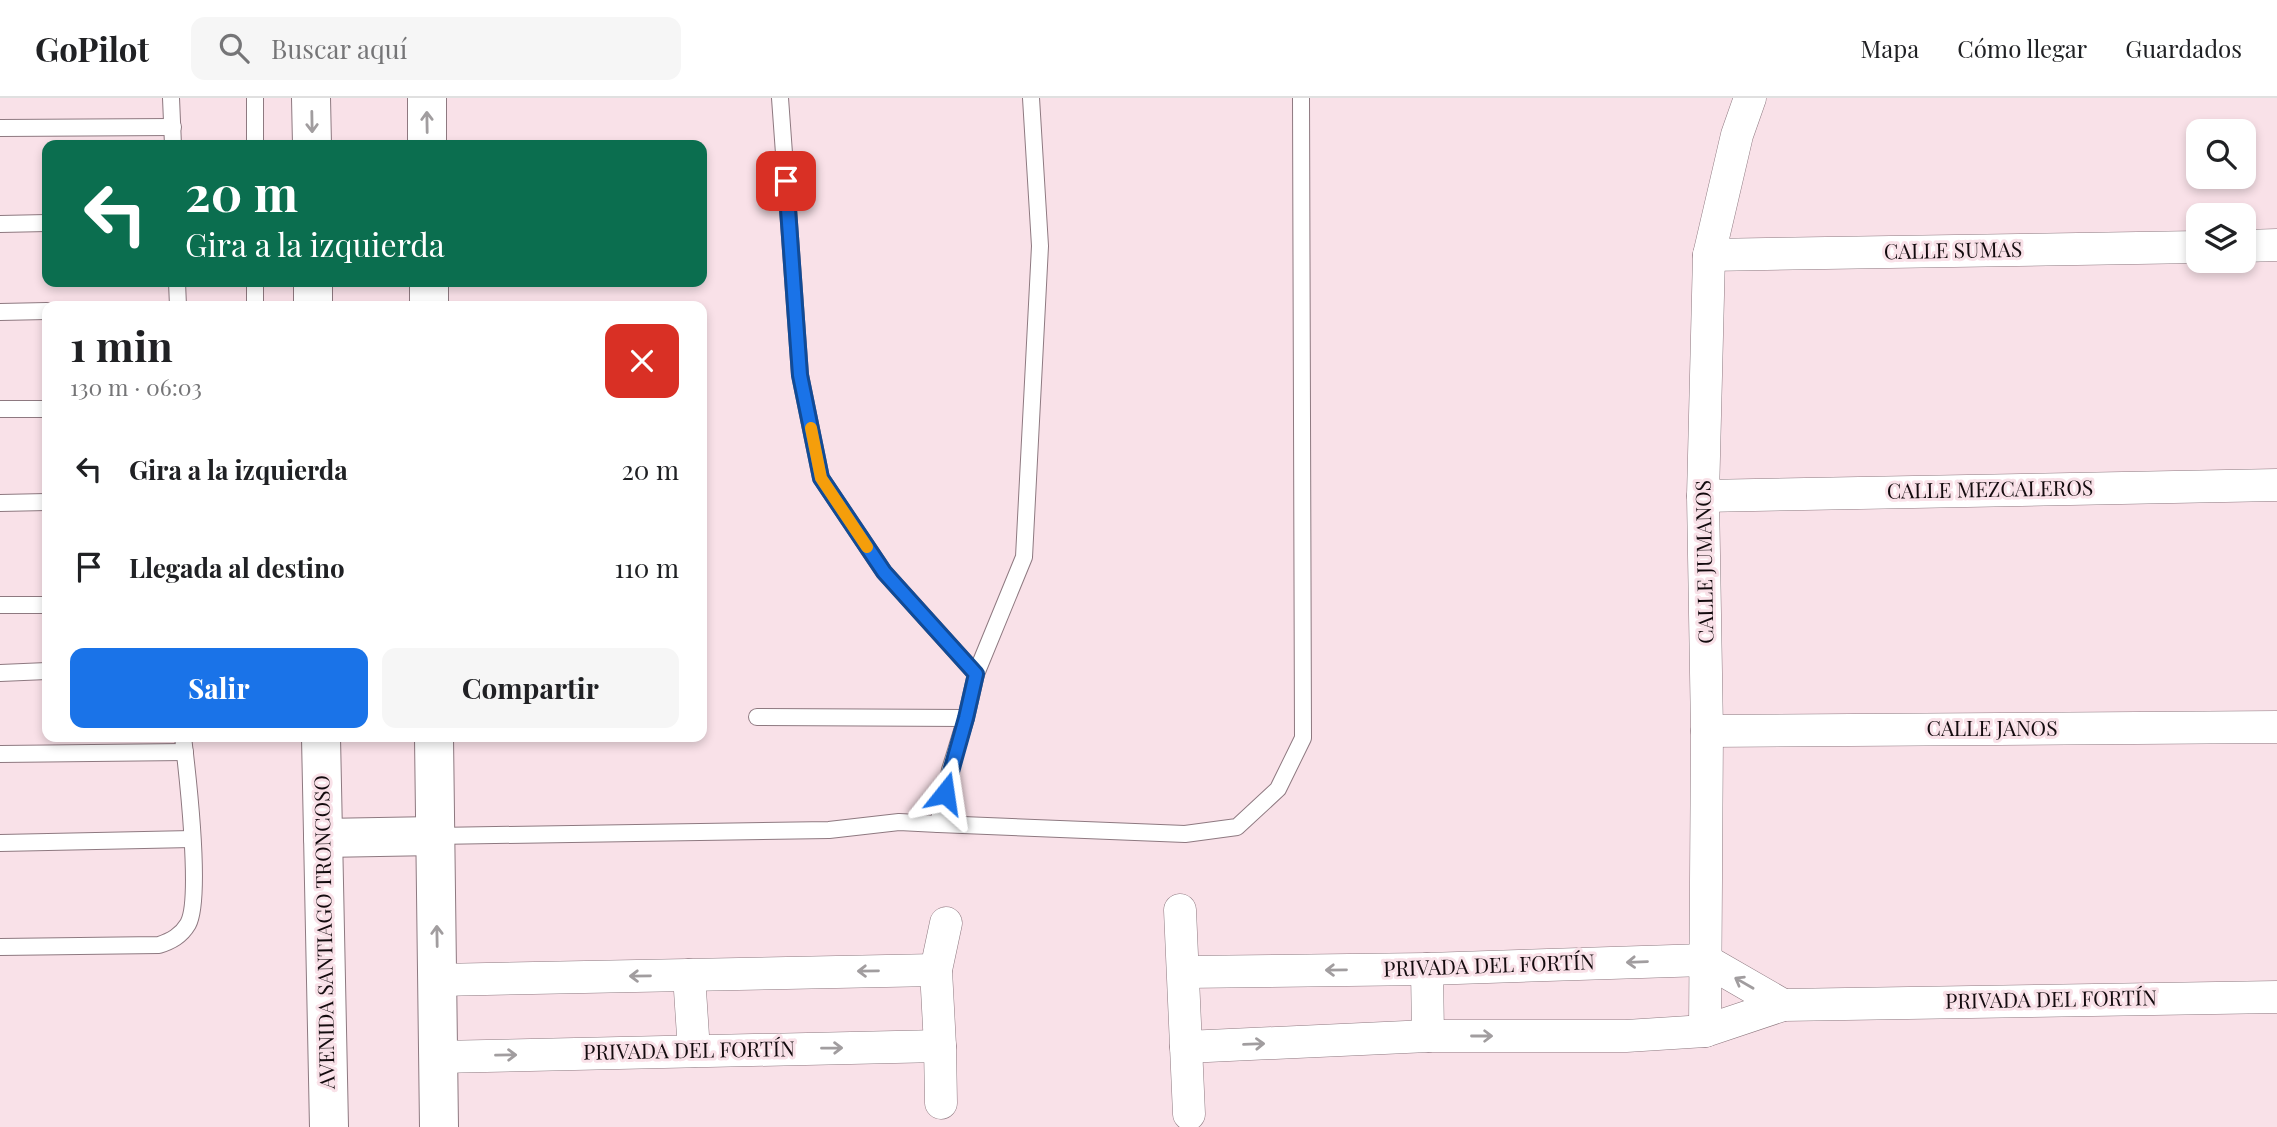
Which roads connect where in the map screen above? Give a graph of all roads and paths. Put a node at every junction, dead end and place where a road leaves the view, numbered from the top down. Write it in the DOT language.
graph roads {
  1 [pos="171,98"];
  2 [pos="255,98"];
  3 [pos="311,98"];
  4 [pos="427,98"];
  5 [pos="780,98"];
  6 [pos="1031,98"];
  7 [pos="1301,98"];
  8 [pos="1750,98"];
  9 [pos="173,127"];
  10 [pos="0,128"];
  11 [pos="173,140"];
  12 [pos="255,140"];
  13 [pos="312,140"];
  14 [pos="427,140"];
  15 [pos="42,223"];
  16 [pos="0,224"];
  17 [pos="2277,245"];
  18 [pos="2256,246"];
  19 [pos="2186,247"];
  20 [pos="1709,255"];
  21 [pos="42,311"];
  22 [pos="0,312"];
  23 [pos="0,409"];
  24 [pos="42,409"];
  25 [pos="2277,485"];
  26 [pos="1703,496"];
  27 [pos="42,502"];
  28 [pos="0,503"];
  29 [pos="0,605"];
  30 [pos="42,605"];
  31 [pos="42,671"];
  32 [pos="0,673"];
  33 [pos="976,674"];
  34 [pos="757,717"];
  35 [pos="966,718"];
  36 [pos="2277,727"];
  37 [pos="1707,731"];
  38 [pos="321,742"];
  39 [pos="434,742"];
  40 [pos="184,744"];
  41 [pos="0,754"];
  42 [pos="938,824"];
  43 [pos="435,836"];
  44 [pos="323,838"];
  45 [pos="192,839"];
  46 [pos="0,843"];
  47 [pos="1180,910"];
  48 [pos="946,923"];
  49 [pos="0,947"];
  50 [pos="1705,960"];
  51 [pos="1427,969"];
  52 [pos="936,970"];
  53 [pos="1184,972"];
  54 [pos="689,975"];
  55 [pos="438,980"];
  56 [pos="2277,997"];
  57 [pos="1783,1005"];
  58 [pos="1705,1031"];
  59 [pos="1428,1037"];
  60 [pos="940,1046"];
  61 [pos="1186,1047"];
  62 [pos="694,1051"];
  63 [pos="438,1057"];
  64 [pos="940,1103"];
  65 [pos="1189,1114"];
  66 [pos="329,1127"];
  67 [pos="439,1127"];
  1 -- 9 [label="lane"];
  2 -- 12 [label="lane"];
  3 -- 13 [label="main road, one-way"];
  14 -- 4 [label="main road, one-way"];
  5 -- 33 [label="lane"];
  6 -- 33 [label="lane"];
  7 -- 42 [label="lane"];
  8 -- 20 [label="street, CALLE JUMANOS"];
  9 -- 10 [label="lane"];
  9 -- 11 [label="lane"];
  15 -- 16 [label="lane"];
  17 -- 18 [label="street"];
  19 -- 20 [label="street, CALLE SUMAS"];
  20 -- 26 [label="street, CALLE JUMANOS"];
  21 -- 22 [label="lane"];
  23 -- 24 [label="lane"];
  25 -- 26 [label="street, CALLE MEZCALEROS"];
  26 -- 37 [label="street, CALLE JUMANOS"];
  27 -- 28 [label="lane"];
  29 -- 30 [label="lane"];
  31 -- 32 [label="lane"];
  33 -- 35 [label="lane"];
  34 -- 35 [label="lane"];
  35 -- 42 [label="lane"];
  36 -- 37 [label="street, CALLE JANOS"];
  37 -- 50 [label="street, CALLE JUMANOS"];
  38 -- 44 [label="main road, AVENIDA SANTIAGO TRONCOSO"];
  39 -- 43 [label="main road"];
  40 -- 41 [label="lane"];
  40 -- 45 [label="lane"];
  42 -- 43 [label="lane"];
  43 -- 44 [label="main road"];
  55 -- 43 [label="main road, one-way"];
  44 -- 66 [label="main road, AVENIDA SANTIAGO TRONCOSO"];
  45 -- 46 [label="lane"];
  45 -- 49 [label="lane"];
  47 -- 53 [label="street"];
  48 -- 52 [label="street"];
  50 -- 51 [label="street, PRIVADA DEL FORTÍN, one-way"];
  57 -- 50 [label="street, one-way"];
  50 -- 58 [label="street, CALLE JUMANOS"];
  51 -- 53 [label="street, PRIVADA DEL FORTÍN, one-way"];
  51 -- 59 [label="street"];
  52 -- 54 [label="street, one-way"];
  52 -- 60 [label="street"];
  53 -- 61 [label="street"];
  54 -- 55 [label="street, one-way"];
  54 -- 62 [label="street"];
  55 -- 63 [label="main road"];
  56 -- 57 [label="street, PRIVADA DEL FORTÍN"];
  57 -- 58 [label="street, PRIVADA DEL FORTÍN"];
  59 -- 58 [label="street, PRIVADA DEL FORTÍN, one-way"];
  61 -- 59 [label="street, PRIVADA DEL FORTÍN, one-way"];
  62 -- 60 [label="street, PRIVADA DEL FORTÍN, one-way"];
  60 -- 64 [label="street"];
  61 -- 65 [label="street"];
  63 -- 62 [label="street, PRIVADA DEL FORTÍN, one-way"];
  63 -- 67 [label="main road"];
}
